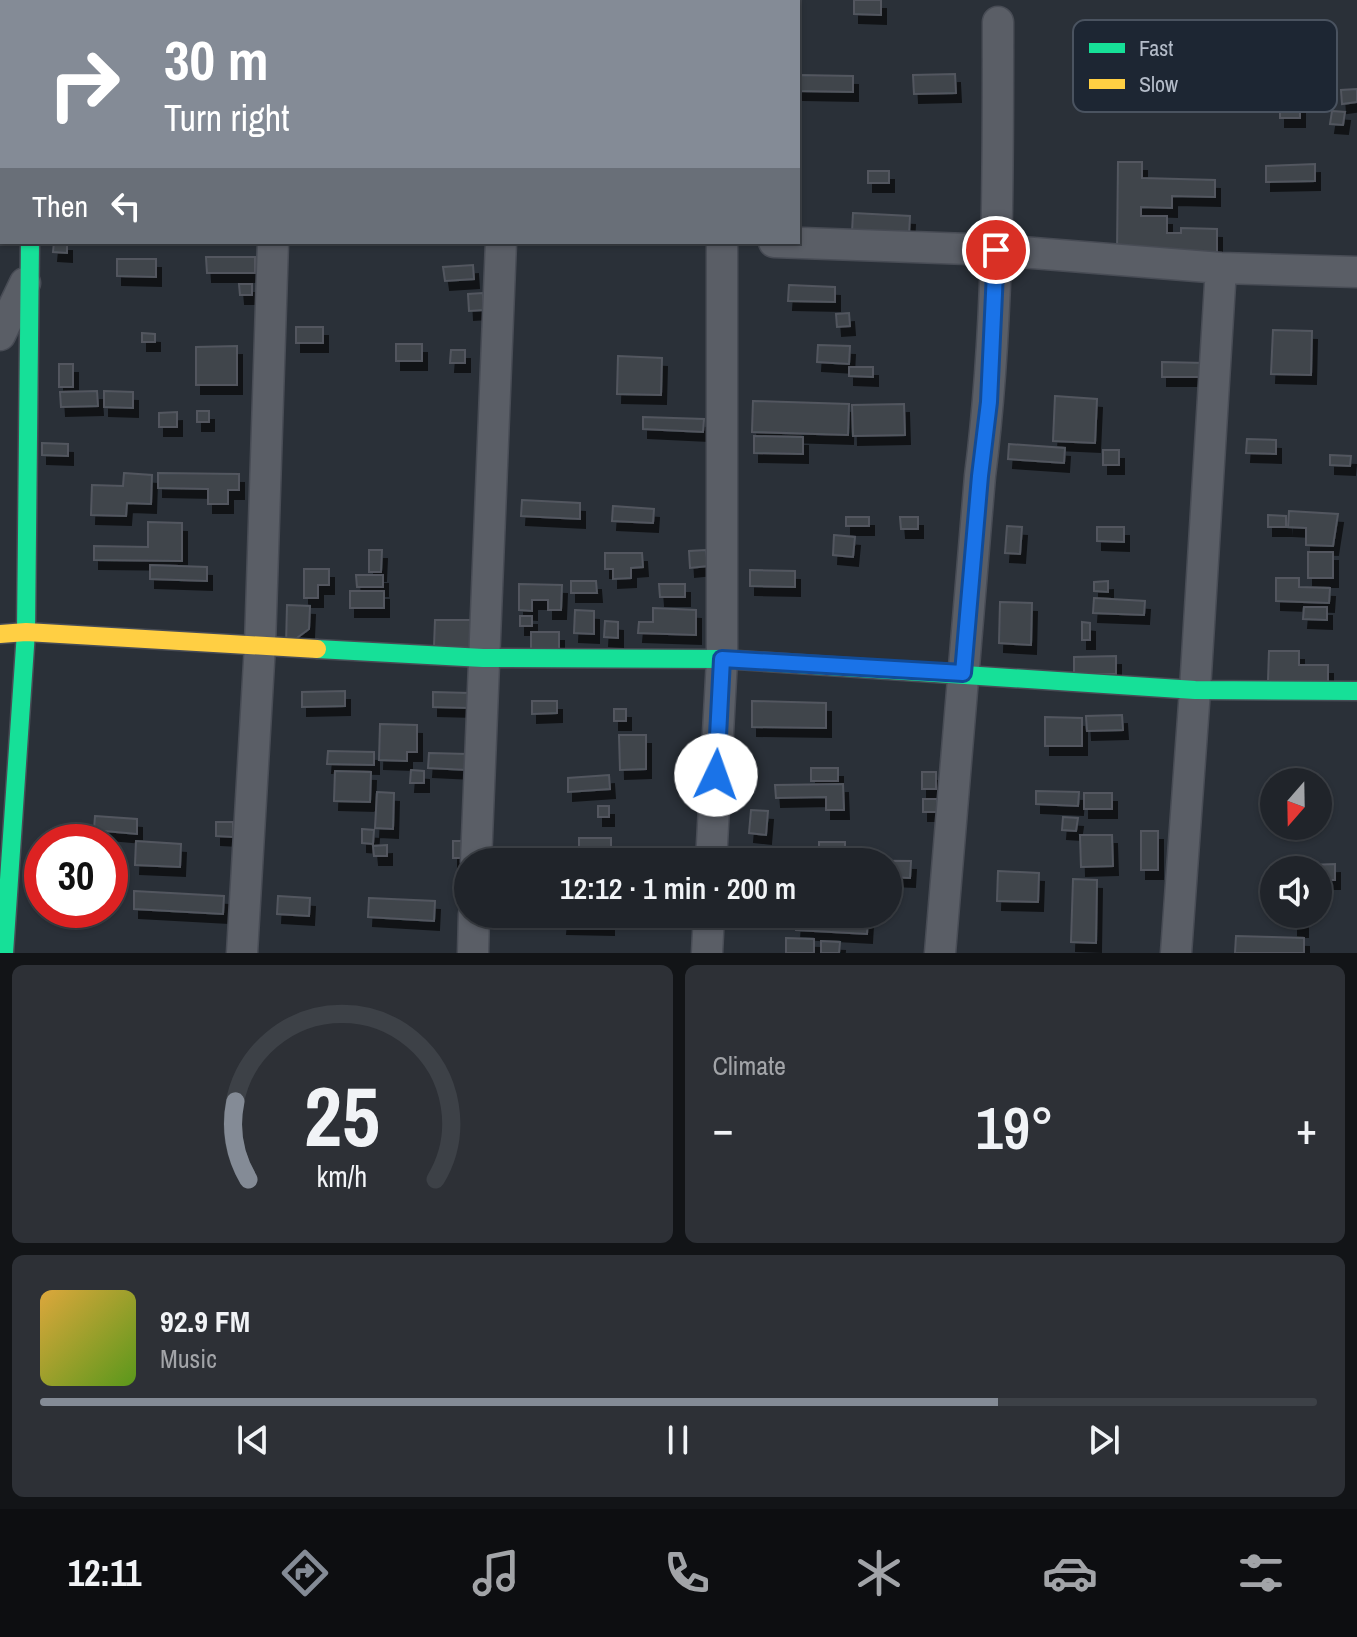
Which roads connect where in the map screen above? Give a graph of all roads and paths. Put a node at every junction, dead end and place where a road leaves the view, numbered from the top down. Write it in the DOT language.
graph roads {
  1 [pos="998,22"];
  2 [pos="800,243"];
  3 [pos="30,244"];
  4 [pos="273,244"];
  5 [pos="501,244"];
  6 [pos="722,244"];
  7 [pos="996,250"];
  8 [pos="1221,268"];
  9 [pos="1357,272"];
  10 [pos="29,275"];
  11 [pos="0,335"];
  12 [pos="26,632"];
  13 [pos="0,634"];
  14 [pos="260,645"];
  15 [pos="483,658"];
  16 [pos="722,659"];
  17 [pos="963,673"];
  18 [pos="1195,690"];
  19 [pos="1357,691"];
  20 [pos="476,848"];
  21 [pos="712,848"];
  22 [pos="474,928"];
  23 [pos="708,928"];
  24 [pos="3,939"];
  25 [pos="242,953"];
  26 [pos="473,953"];
  27 [pos="707,953"];
  28 [pos="940,953"];
  29 [pos="1176,953"];
  1 -- 7 [label="street"];
  2 -- 7 [label="street"];
  3 -- 10 [label="street"];
  4 -- 14 [label="street"];
  5 -- 15 [label="street"];
  6 -- 16 [label="street"];
  7 -- 8 [label="street"];
  7 -- 17 [label="street"];
  8 -- 9 [label="street"];
  8 -- 18 [label="street"];
  10 -- 11 [label="street"];
  10 -- 12 [label="street"];
  12 -- 13 [label="street"];
  12 -- 14 [label="street"];
  12 -- 24 [label="street"];
  14 -- 15 [label="street"];
  14 -- 25 [label="street"];
  15 -- 16 [label="street"];
  15 -- 20 [label="street"];
  16 -- 17 [label="street"];
  16 -- 21 [label="street"];
  17 -- 18 [label="street"];
  17 -- 28 [label="street"];
  18 -- 19 [label="street"];
  18 -- 29 [label="street"];
  22 -- 26 [label="street"];
  23 -- 27 [label="street"];
}
